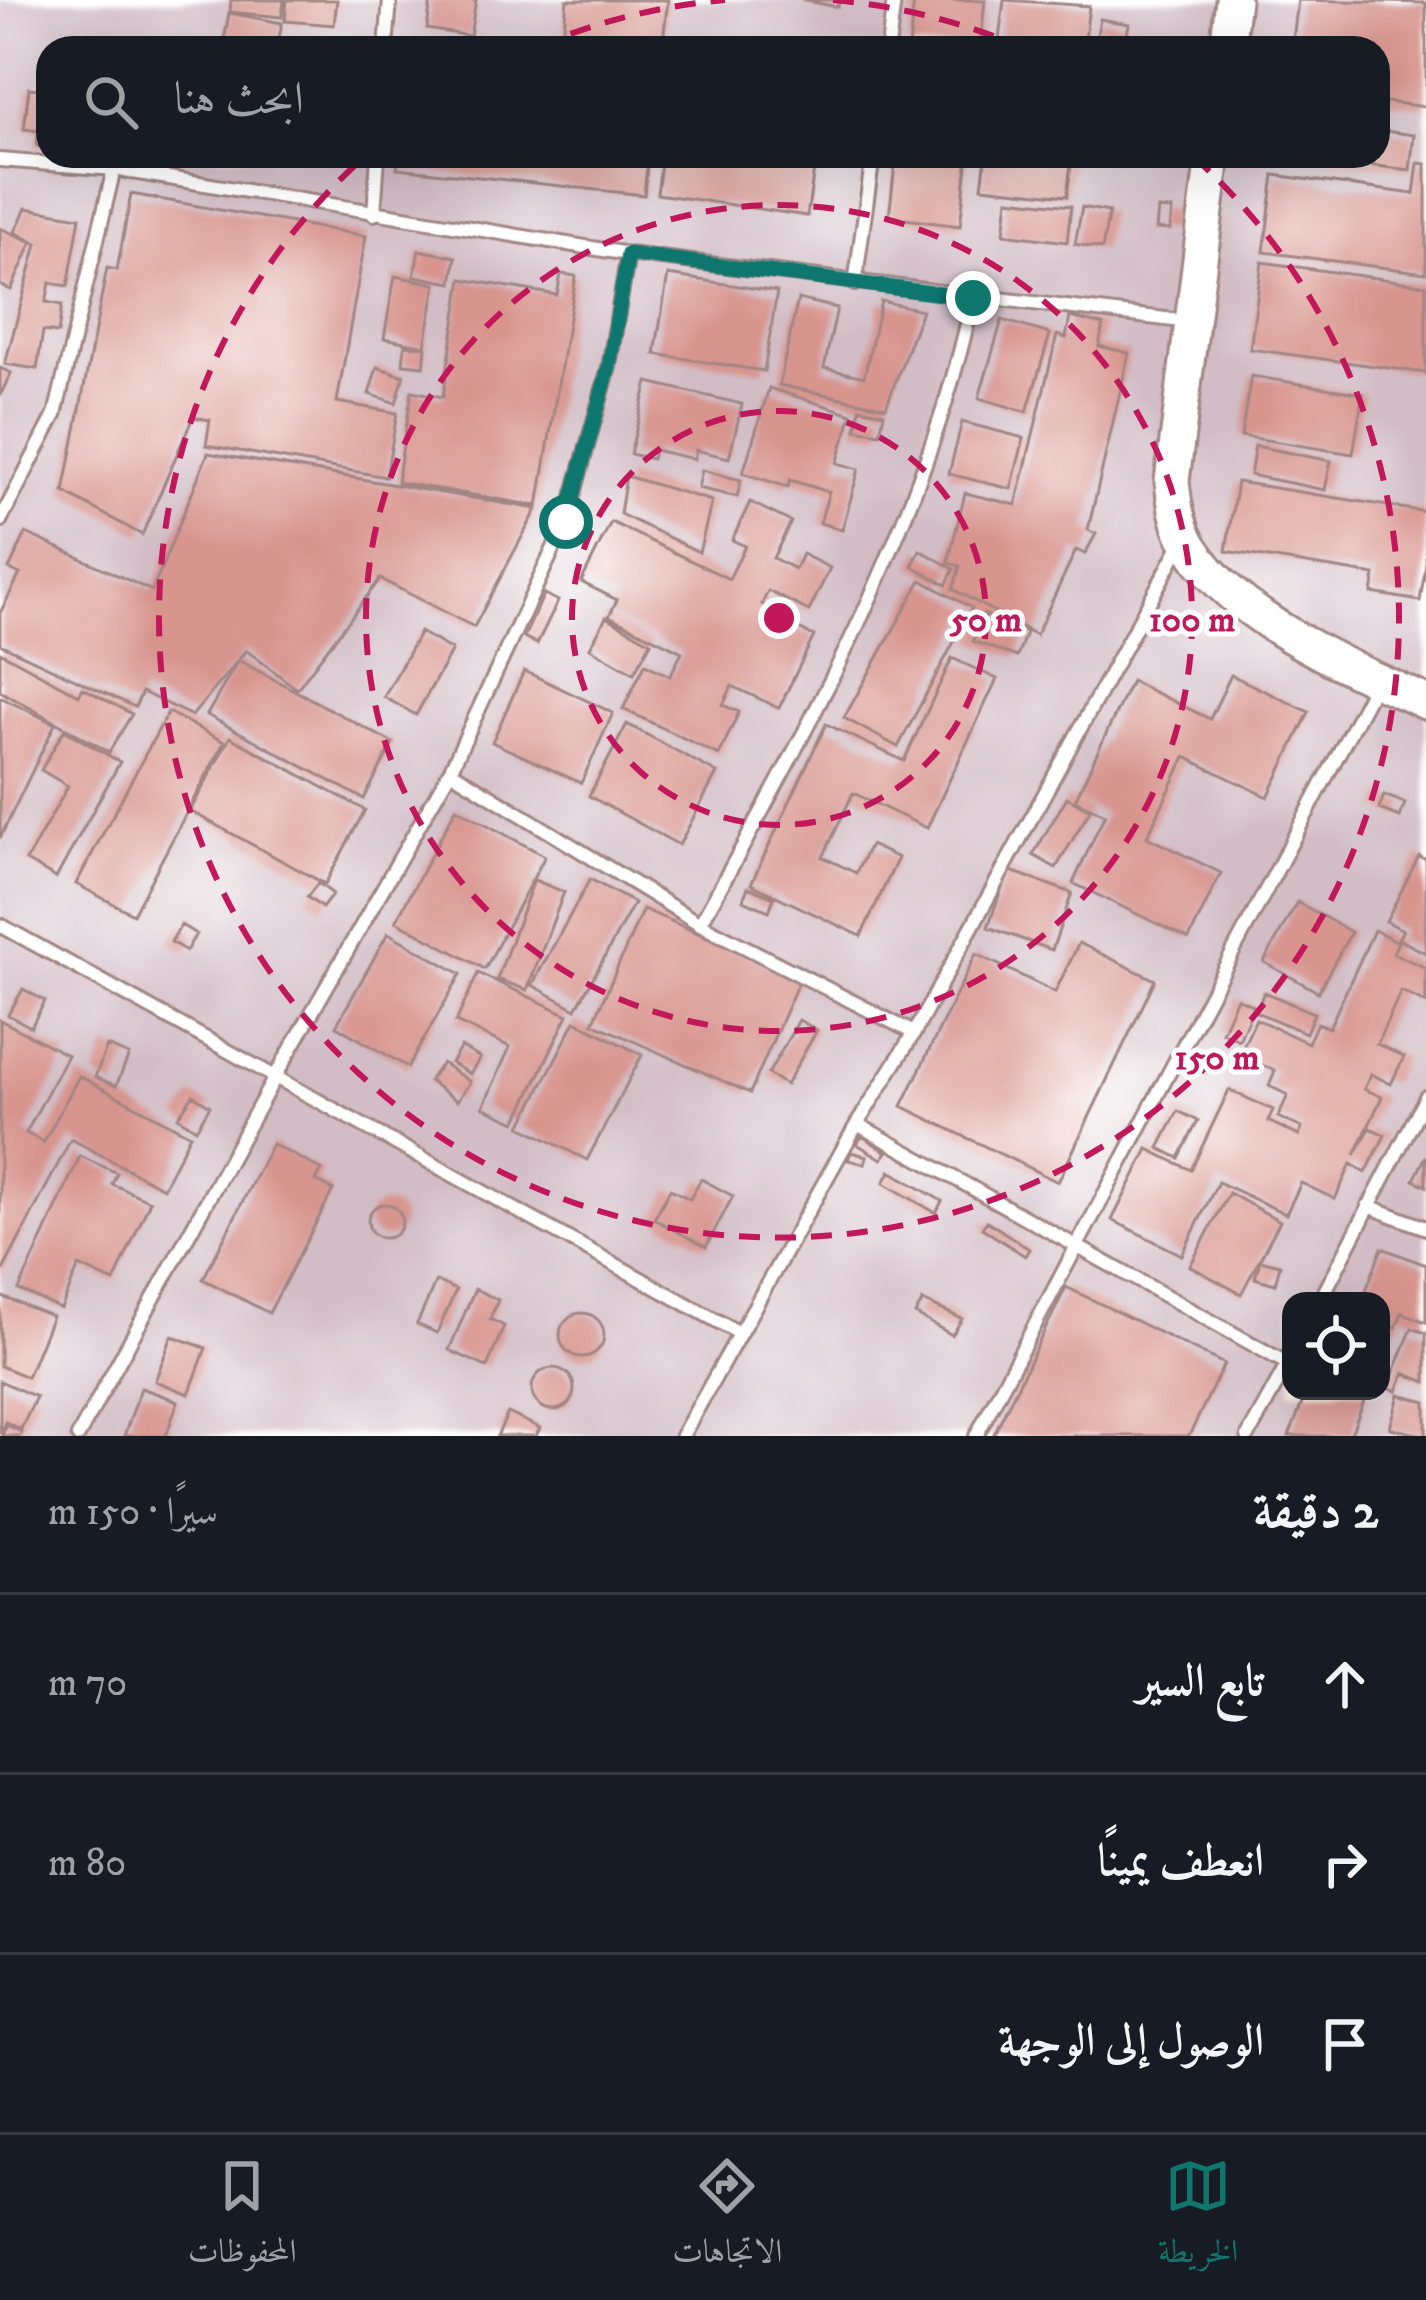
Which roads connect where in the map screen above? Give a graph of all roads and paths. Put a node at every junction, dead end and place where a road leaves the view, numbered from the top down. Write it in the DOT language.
graph roads {
  1 [pos="390,0"];
  2 [pos="895,0"];
  3 [pos="1233,0"];
  4 [pos="387,36"];
  5 [pos="890,36"];
  6 [pos="1228,36"];
  7 [pos="0,160"];
  8 [pos="36,163"];
  9 [pos="101,168"];
  10 [pos="377,168"];
  11 [pos="871,168"];
  12 [pos="1211,168"];
  13 [pos="114,169"];
  14 [pos="374,214"];
  15 [pos="628,254"];
  16 [pos="855,284"];
  17 [pos="973,298"];
  18 [pos="1191,322"];
  19 [pos="0,521"];
  20 [pos="1185,537"];
  21 [pos="1377,681"];
  22 [pos="1426,702"];
  23 [pos="450,771"];
  24 [pos="700,924"];
  25 [pos="0,925"];
  26 [pos="914,1033"];
  27 [pos="275,1077"];
  28 [pos="1426,1097"];
  29 [pos="857,1124"];
  30 [pos="1368,1206"];
  31 [pos="1426,1228"];
  32 [pos="1076,1246"];
  33 [pos="1325,1292"];
  34 [pos="739,1333"];
  35 [pos="1282,1356"];
  36 [pos="1282,1373"];
  37 [pos="78,1436"];
  38 [pos="682,1436"];
  39 [pos="976,1436"];
  40 [pos="1248,1436"];
  1 -- 4 [label="lane"];
  2 -- 5 [label="lane"];
  3 -- 6 [label="street"];
  7 -- 8 [label="lane"];
  9 -- 13 [label="lane"];
  10 -- 14 [label="lane"];
  11 -- 16 [label="lane"];
  12 -- 18 [label="street"];
  13 -- 14 [label="lane"];
  13 -- 19 [label="lane"];
  14 -- 15 [label="lane"];
  15 -- 16 [label="lane"];
  15 -- 23 [label="lane"];
  16 -- 17 [label="lane"];
  17 -- 18 [label="lane"];
  17 -- 24 [label="lane"];
  18 -- 20 [label="street"];
  20 -- 21 [label="street"];
  20 -- 26 [label="lane"];
  21 -- 22 [label="street"];
  21 -- 32 [label="lane"];
  23 -- 24 [label="lane"];
  23 -- 27 [label="lane"];
  24 -- 26 [label="lane"];
  25 -- 27 [label="lane"];
  26 -- 29 [label="lane"];
  27 -- 34 [label="lane"];
  27 -- 37 [label="lane"];
  28 -- 30 [label="lane"];
  29 -- 32 [label="lane"];
  29 -- 34 [label="lane"];
  30 -- 31 [label="lane"];
  30 -- 33 [label="lane"];
  32 -- 35 [label="lane"];
  32 -- 39 [label="lane"];
  34 -- 38 [label="lane"];
  36 -- 40 [label="lane"];
}
